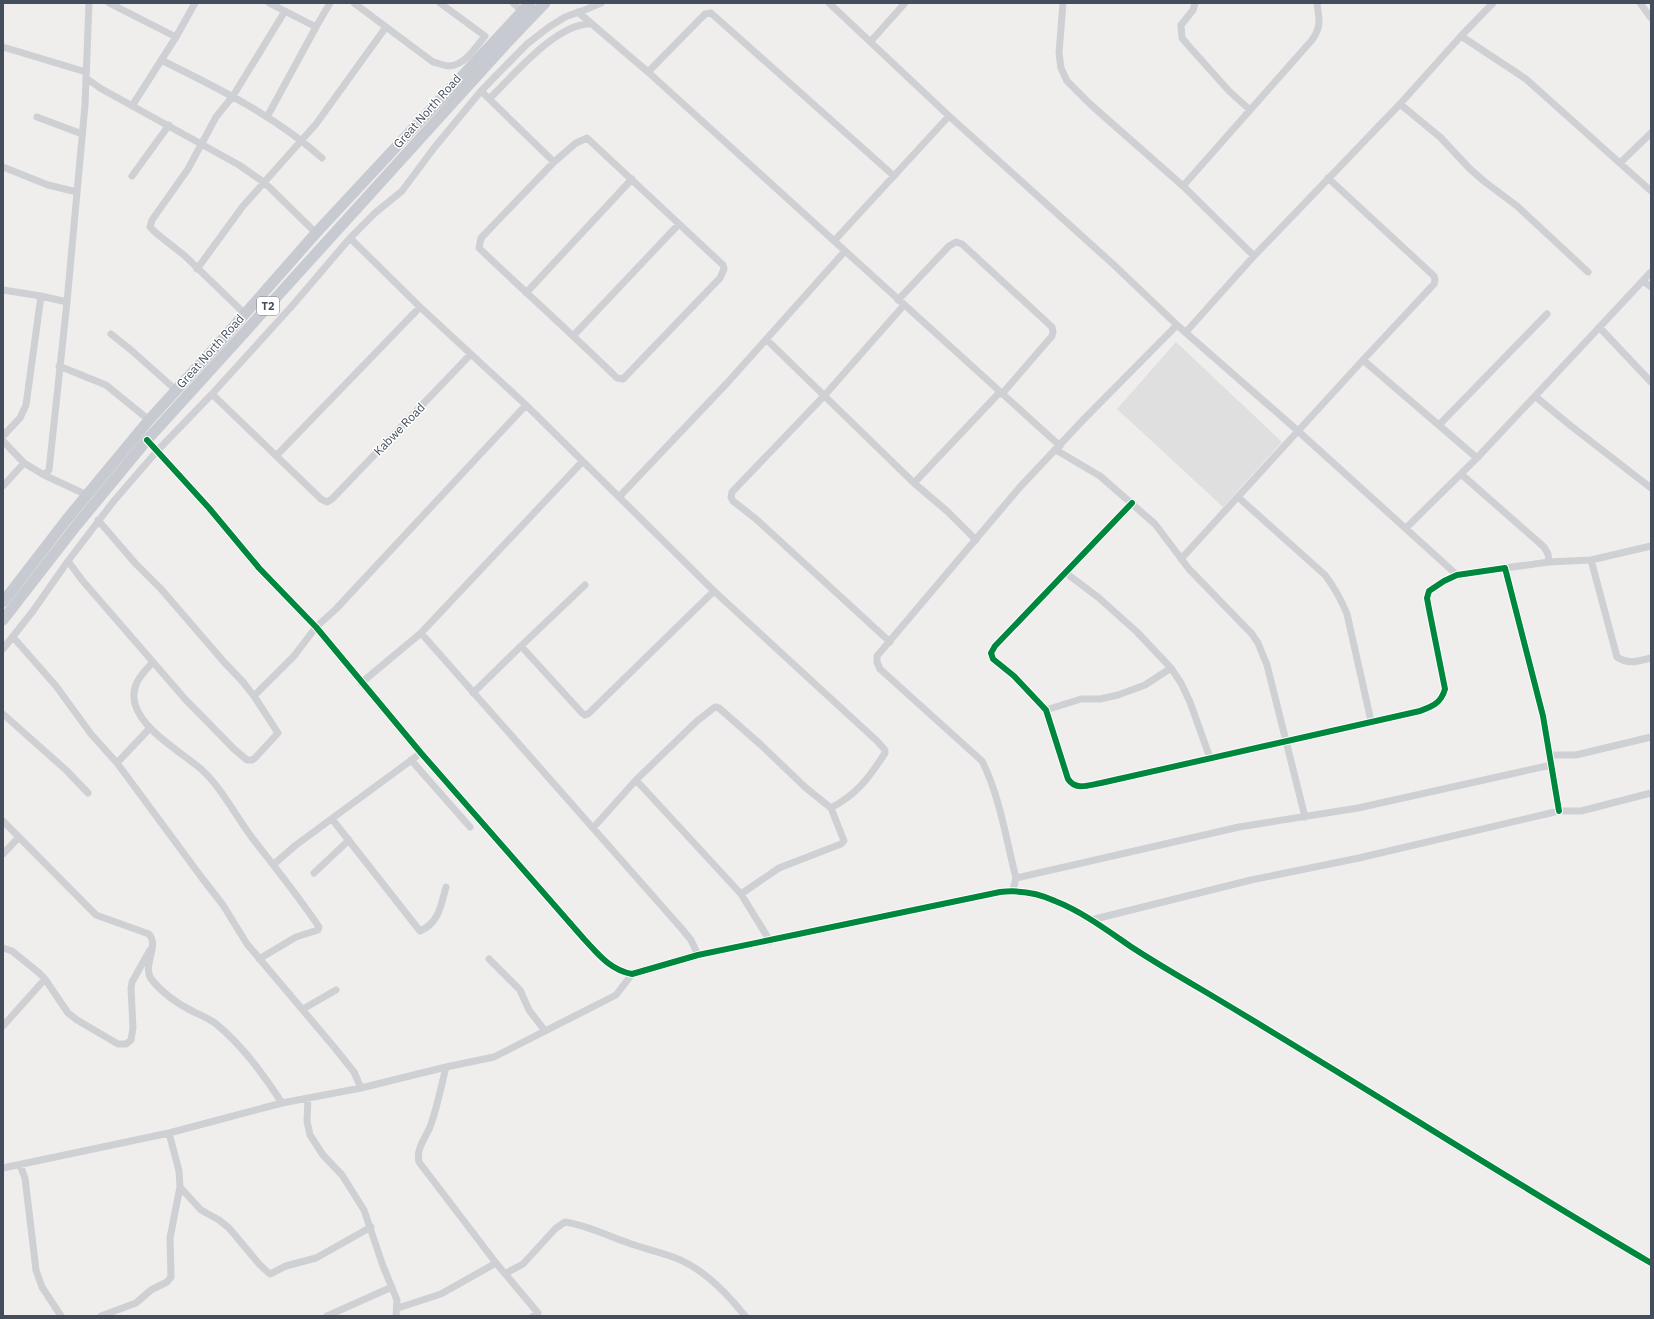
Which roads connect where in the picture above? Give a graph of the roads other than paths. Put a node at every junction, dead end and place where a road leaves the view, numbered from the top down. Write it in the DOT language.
graph roads {
  1 [pos="89,3"];
  2 [pos="109,3"];
  3 [pos="195,3"];
  4 [pos="269,3"];
  5 [pos="330,3"];
  6 [pos="354,3"];
  7 [pos="440,3"];
  8 [pos="512,3"];
  9 [pos="545,3"];
  10 [pos="600,3"];
  11 [pos="829,3"];
  12 [pos="905,3"];
  13 [pos="1063,3"];
  14 [pos="1195,3"];
  15 [pos="1317,3"];
  16 [pos="1493,3"];
  17 [pos="1640,3"];
  18 [pos="526,7"];
  19 [pos="285,11"];
  20 [pos="578,12"];
  21 [pos="1651,18"];
  22 [pos="592,24"];
  23 [pos="316,27"];
  24 [pos="386,27"];
  25 [pos="1461,36"];
  26 [pos="176,37"];
  27 [pos="871,41"];
  28 [pos="3,47"];
  29 [pos="161,60"];
  30 [pos="648,72"];
  31 [pos="86,75"];
  32 [pos="482,91"];
  33 [pos="233,96"];
  34 [pos="490,98"];
  35 [pos="1400,104"];
  36 [pos="132,106"];
  37 [pos="1250,110"];
  38 [pos="949,116"];
  39 [pos="37,117"];
  40 [pos="267,117"];
  41 [pos="169,125"];
  42 [pos="1651,133"];
  43 [pos="82,134"];
  44 [pos="302,140"];
  45 [pos="201,144"];
  46 [pos="322,158"];
  47 [pos="554,162"];
  48 [pos="1620,163"];
  49 [pos="3,167"];
  50 [pos="132,176"];
  51 [pos="894,176"];
  52 [pos="1328,178"];
  53 [pos="632,179"];
  54 [pos="265,183"];
  55 [pos="1183,186"];
  56 [pos="1651,191"];
  57 [pos="77,192"];
  58 [pos="678,225"];
  59 [pos="316,233"];
  60 [pos="350,238"];
  61 [pos="834,241"];
  62 [pos="845,251"];
  63 [pos="1254,256"];
  64 [pos="197,269"];
  65 [pos="1588,272"];
  66 [pos="1651,272"];
  67 [pos="1643,281"];
  68 [pos="1651,287"];
  69 [pos="3,290"];
  70 [pos="526,293"];
  71 [pos="40,296"];
  72 [pos="67,302"];
  73 [pos="901,303"];
  74 [pos="420,307"];
  75 [pos="245,314"];
  76 [pos="1547,314"];
  77 [pos="1177,325"];
  78 [pos="1600,328"];
  79 [pos="1186,332"];
  80 [pos="111,334"];
  81 [pos="574,336"];
  82 [pos="766,340"];
  83 [pos="470,355"];
  84 [pos="1363,360"];
  85 [pos="59,366"];
  86 [pos="1651,382"];
  87 [pos="177,391"];
  88 [pos="1001,393"];
  89 [pos="212,394"];
  90 [pos="824,396"];
  91 [pos="1536,396"];
  92 [pos="526,405"];
  93 [pos="149,420"];
  94 [pos="1440,425"];
  95 [pos="1298,431"];
  96 [pos="3,436"];
  97 [pos="147,440"];
  98 [pos="3,441"];
  99 [pos="1058,448"];
  100 [pos="157,451"];
  101 [pos="276,456"];
  102 [pos="1476,458"];
  103 [pos="582,462"];
  104 [pos="24,463"];
  105 [pos="1461,474"];
  106 [pos="44,475"];
  107 [pos="914,483"];
  108 [pos="3,486"];
  109 [pos="1651,488"];
  110 [pos="86,495"];
  111 [pos="619,497"];
  112 [pos="1238,497"];
  113 [pos="1132,503"];
  114 [pos="98,520"];
  115 [pos="1406,528"];
  116 [pos="976,540"];
  117 [pos="1651,546"];
  118 [pos="1181,559"];
  119 [pos="1590,560"];
  120 [pos="68,561"];
  121 [pos="1549,562"];
  122 [pos="1505,568"];
  123 [pos="1066,574"];
  124 [pos="1457,574"];
  125 [pos="585,585"];
  126 [pos="714,591"];
  127 [pos="3,602"];
  128 [pos="3,620"];
  129 [pos="316,627"];
  130 [pos="421,633"];
  131 [pos="13,636"];
  132 [pos="890,642"];
  133 [pos="521,646"];
  134 [pos="3,648"];
  135 [pos="1651,658"];
  136 [pos="153,662"];
  137 [pos="1171,668"];
  138 [pos="361,683"];
  139 [pos="473,693"];
  140 [pos="254,696"];
  141 [pos="1046,710"];
  142 [pos="3,714"];
  143 [pos="1370,721"];
  144 [pos="150,728"];
  145 [pos="1651,737"];
  146 [pos="1286,741"];
  147 [pos="421,753"];
  148 [pos="1549,755"];
  149 [pos="1210,758"];
  150 [pos="411,760"];
  151 [pos="117,763"];
  152 [pos="1551,765"];
  153 [pos="636,780"];
  154 [pos="88,793"];
  155 [pos="1651,794"];
  156 [pos="464,801"];
  157 [pos="831,808"];
  158 [pos="454,810"];
  159 [pos="1559,811"];
  160 [pos="1305,817"];
  161 [pos="332,819"];
  162 [pos="3,821"];
  163 [pos="470,827"];
  164 [pos="593,828"];
  165 [pos="19,837"];
  166 [pos="349,840"];
  167 [pos="3,854"];
  168 [pos="274,864"];
  169 [pos="314,873"];
  170 [pos="1016,878"];
  171 [pos="446,887"];
  172 [pos="1013,890"];
  173 [pos="741,894"];
  174 [pos="1091,920"];
  175 [pos="770,941"];
  176 [pos="3,948"];
  177 [pos="151,948"];
  178 [pos="698,955"];
  179 [pos="259,959"];
  180 [pos="489,959"];
  181 [pos="632,974"];
  182 [pos="45,979"];
  183 [pos="336,990"];
  184 [pos="303,1009"];
  185 [pos="3,1026"];
  186 [pos="544,1031"];
  187 [pos="446,1067"];
  188 [pos="361,1088"];
  189 [pos="308,1099"];
  190 [pos="282,1103"];
  191 [pos="168,1133"];
  192 [pos="20,1165"];
  193 [pos="3,1168"];
  194 [pos="180,1187"];
  195 [pos="370,1227"];
  196 [pos="496,1263"];
  197 [pos="1651,1264"];
  198 [pos="506,1273"];
  199 [pos="392,1287"];
  200 [pos="398,1308"];
  201 [pos="537,1315"];
  202 [pos="61,1316"];
  203 [pos="102,1316"];
  204 [pos="327,1316"];
  205 [pos="396,1316"];
  206 [pos="746,1316"];
  1 -- 31 [label="street"];
  2 -- 26 [label="street"];
  3 -- 26 [label="street"];
  4 -- 19 [label="street"];
  5 -- 23 [label="street"];
  6 -- 24 [label="street"];
  7 -- 24 [label="street"];
  8 -- 18 [label="street"];
  9 -- 97 [label="main road, Great North Road / T2"];
  10 -- 20 [label="street"];
  11 -- 27 [label="street"];
  12 -- 27 [label="street"];
  13 -- 55 [label="street"];
  14 -- 37 [label="street"];
  15 -- 37 [label="street"];
  16 -- 25 [label="street"];
  17 -- 21 [label="street"];
  18 -- 59 [label="main road, Great North Road / T2"];
  19 -- 23 [label="street"];
  19 -- 33 [label="street"];
  20 -- 22 [label="street"];
  20 -- 32 [label="street"];
  22 -- 30 [label="street"];
  22 -- 34 [label="street"];
  23 -- 40 [label="street"];
  24 -- 44 [label="street"];
  25 -- 35 [label="street"];
  25 -- 48 [label="street"];
  26 -- 29 [label="street"];
  27 -- 38 [label="street"];
  28 -- 31 [label="street"];
  29 -- 33 [label="street"];
  29 -- 36 [label="street"];
  30 -- 51 [label="street"];
  30 -- 61 [label="street"];
  31 -- 36 [label="street"];
  31 -- 43 [label="street"];
  32 -- 34 [label="street"];
  32 -- 60 [label="street"];
  33 -- 40 [label="street"];
  33 -- 45 [label="street"];
  34 -- 47 [label="street"];
  35 -- 52 [label="street"];
  35 -- 65 [label="street"];
  36 -- 41 [label="street"];
  37 -- 55 [label="street"];
  38 -- 51 [label="street"];
  38 -- 77 [label="street"];
  39 -- 43 [label="street"];
  40 -- 44 [label="street"];
  41 -- 45 [label="street"];
  41 -- 50 [label="street"];
  42 -- 48 [label="street"];
  43 -- 57 [label="street"];
  44 -- 46 [label="street"];
  44 -- 54 [label="street"];
  45 -- 54 [label="street"];
  45 -- 64 [label="street"];
  47 -- 53 [label="street"];
  47 -- 70 [label="street"];
  48 -- 56 [label="street"];
  49 -- 57 [label="street"];
  51 -- 61 [label="street"];
  52 -- 63 [label="street"];
  52 -- 84 [label="street"];
  53 -- 58 [label="street"];
  53 -- 70 [label="street"];
  54 -- 59 [label="street"];
  54 -- 64 [label="street"];
  55 -- 63 [label="street"];
  57 -- 72 [label="street"];
  58 -- 81 [label="street"];
  58 -- 81 [label="street"];
  59 -- 75 [label="main road, Great North Road / T2"];
  60 -- 74 [label="street"];
  60 -- 89 [label="street"];
  61 -- 62 [label="street"];
  62 -- 73 [label="street"];
  62 -- 82 [label="street"];
  63 -- 79 [label="street"];
  64 -- 75 [label="street"];
  66 -- 67 [label="street"];
  67 -- 68 [label="street"];
  67 -- 78 [label="street"];
  69 -- 71 [label="street"];
  70 -- 81 [label="street"];
  71 -- 72 [label="street"];
  71 -- 96 [label="street"];
  72 -- 85 [label="street"];
  73 -- 88 [label="street"];
  73 -- 88 [label="street"];
  73 -- 90 [label="street"];
  74 -- 83 [label="street"];
  74 -- 101 [label="street"];
  75 -- 87 [label="main road, Great North Road / T2"];
  76 -- 94 [label="street"];
  77 -- 79 [label="street"];
  77 -- 99 [label="street"];
  78 -- 86 [label="street"];
  78 -- 91 [label="street"];
  79 -- 95 [label="street"];
  80 -- 87 [label="street"];
  82 -- 90 [label="street"];
  82 -- 111 [label="street"];
  83 -- 92 [label="street"];
  83 -- 101 [label="street, Kabwe Road"];
  84 -- 94 [label="street"];
  84 -- 95 [label="street"];
  85 -- 93 [label="street"];
  85 -- 106 [label="street"];
  87 -- 93 [label="main road, Great North Road / T2"];
  88 -- 99 [label="street"];
  88 -- 107 [label="street"];
  89 -- 100 [label="street"];
  89 -- 101 [label="street"];
  90 -- 107 [label="street"];
  90 -- 132 [label="street"];
  91 -- 102 [label="street"];
  91 -- 109 [label="street"];
  92 -- 103 [label="street"];
  92 -- 129 [label="street"];
  93 -- 110 [label="main road, Great North Road / T2"];
  94 -- 102 [label="street"];
  95 -- 112 [label="street"];
  95 -- 115 [label="street"];
  97 -- 100 [label="street"];
  97 -- 128 [label="main road, Great North Road / T2"];
  98 -- 104 [label="street"];
  99 -- 113 [label="street"];
  99 -- 116 [label="street"];
  100 -- 114 [label="street"];
  100 -- 129 [label="street"];
  102 -- 105 [label="street"];
  103 -- 111 [label="street"];
  103 -- 130 [label="street"];
  104 -- 106 [label="street"];
  104 -- 108 [label="street"];
  105 -- 115 [label="street"];
  105 -- 121 [label="street"];
  106 -- 110 [label="street"];
  107 -- 116 [label="street"];
  110 -- 127 [label="main road, Great North Road / T2"];
  111 -- 126 [label="street"];
  112 -- 118 [label="street"];
  112 -- 143 [label="street"];
  113 -- 118 [label="street"];
  113 -- 123 [label="street"];
  114 -- 120 [label="street"];
  114 -- 140 [label="street"];
  115 -- 124 [label="street"];
  116 -- 132 [label="street"];
  117 -- 119 [label="street"];
  118 -- 146 [label="street"];
  119 -- 121 [label="street"];
  119 -- 135 [label="street"];
  120 -- 131 [label="street"];
  120 -- 136 [label="street"];
  121 -- 122 [label="street"];
  122 -- 124 [label="street"];
  122 -- 148 [label="street"];
  123 -- 137 [label="street"];
  123 -- 141 [label="street"];
  124 -- 143 [label="street"];
  125 -- 133 [label="street"];
  126 -- 133 [label="street"];
  126 -- 157 [label="street"];
  129 -- 138 [label="street"];
  129 -- 140 [label="street"];
  130 -- 138 [label="street"];
  130 -- 139 [label="street"];
  131 -- 134 [label="street"];
  131 -- 151 [label="street"];
  132 -- 170 [label="street"];
  133 -- 139 [label="street"];
  136 -- 140 [label="street"];
  136 -- 144 [label="street"];
  137 -- 141 [label="street"];
  137 -- 149 [label="street"];
  138 -- 147 [label="street"];
  139 -- 164 [label="street"];
  141 -- 149 [label="street"];
  142 -- 154 [label="street"];
  143 -- 146 [label="street"];
  144 -- 151 [label="street"];
  144 -- 168 [label="street"];
  145 -- 148 [label="street"];
  146 -- 149 [label="street"];
  146 -- 160 [label="street"];
  147 -- 150 [label="street"];
  147 -- 156 [label="street"];
  148 -- 152 [label="street"];
  150 -- 158 [label="street"];
  150 -- 161 [label="street"];
  151 -- 179 [label="street"];
  152 -- 159 [label="street"];
  152 -- 160 [label="street"];
  153 -- 157 [label="street"];
  153 -- 164 [label="street"];
  153 -- 173 [label="street"];
  155 -- 159 [label="street"];
  156 -- 158 [label="street"];
  156 -- 181 [label="street"];
  157 -- 173 [label="street"];
  158 -- 163 [label="street"];
  159 -- 174 [label="street"];
  160 -- 170 [label="street"];
  161 -- 166 [label="street"];
  161 -- 168 [label="street"];
  162 -- 165 [label="street"];
  164 -- 178 [label="street"];
  165 -- 167 [label="street"];
  165 -- 177 [label="street"];
  166 -- 169 [label="street"];
  166 -- 171 [label="street"];
  168 -- 179 [label="street"];
  170 -- 172 [label="street"];
  172 -- 174 [label="street"];
  172 -- 175 [label="street"];
  173 -- 175 [label="street"];
  174 -- 197 [label="street"];
  175 -- 178 [label="street"];
  176 -- 182 [label="street"];
  177 -- 182 [label="street"];
  177 -- 190 [label="street"];
  178 -- 181 [label="street"];
  179 -- 184 [label="street"];
  180 -- 186 [label="street"];
  181 -- 186 [label="street"];
  182 -- 185 [label="street"];
  183 -- 184 [label="street"];
  184 -- 188 [label="street"];
  186 -- 187 [label="street"];
  187 -- 188 [label="street"];
  187 -- 196 [label="street"];
  188 -- 189 [label="street"];
  189 -- 190 [label="street"];
  189 -- 195 [label="street"];
  190 -- 191 [label="street"];
  191 -- 192 [label="street"];
  191 -- 194 [label="street"];
  192 -- 193 [label="street"];
  192 -- 202 [label="street"];
  194 -- 195 [label="street"];
  194 -- 203 [label="street"];
  195 -- 199 [label="street"];
  196 -- 198 [label="street"];
  196 -- 200 [label="street"];
  198 -- 201 [label="street"];
  198 -- 206 [label="street"];
  199 -- 200 [label="street"];
  199 -- 204 [label="street"];
  200 -- 205 [label="street"];
}
